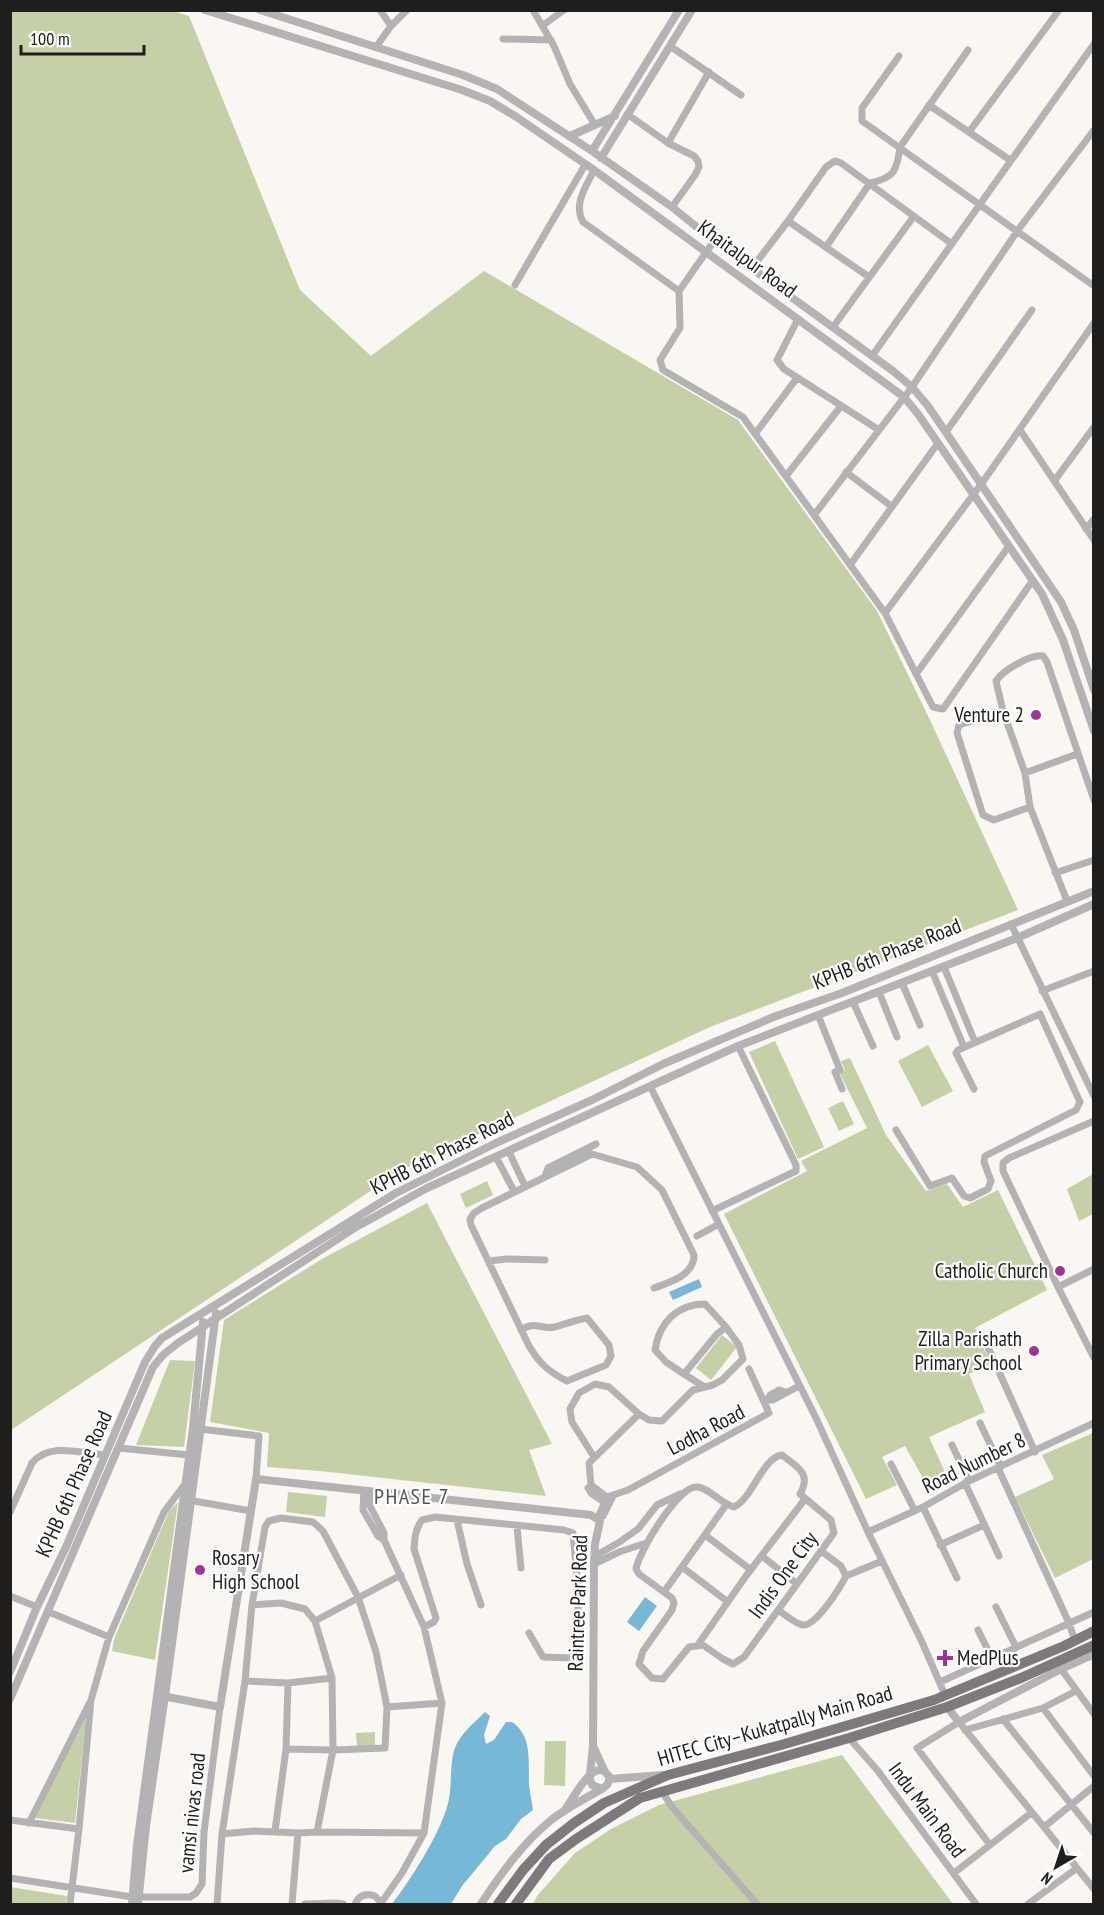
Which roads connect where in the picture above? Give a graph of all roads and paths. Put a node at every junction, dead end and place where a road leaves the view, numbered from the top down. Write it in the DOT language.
graph roads {
  1 [pos="260,10"];
  2 [pos="380,10"];
  3 [pos="407,10"];
  4 [pos="533,10"];
  5 [pos="564,10"];
  6 [pos="679,10"];
  7 [pos="693,10"];
  8 [pos="1059,10"];
  9 [pos="208,11"];
  10 [pos="391,26"];
  11 [pos="542,26"];
  12 [pos="503,39"];
  13 [pos="551,40"];
  14 [pos="1094,44"];
  15 [pos="670,46"];
  16 [pos="376,47"];
  17 [pos="968,50"];
  18 [pos="899,56"];
  19 [pos="710,72"];
  20 [pos="741,95"];
  21 [pos="929,105"];
  22 [pos="627,114"];
  23 [pos="615,116"];
  24 [pos="595,125"];
  25 [pos="1094,130"];
  26 [pos="969,132"];
  27 [pos="570,136"];
  28 [pos="668,143"];
  29 [pos="900,147"];
  30 [pos="592,151"];
  31 [pos="601,158"];
  32 [pos="1010,160"];
  33 [pos="585,165"];
  34 [pos="594,170"];
  35 [pos="870,183"];
  36 [pos="979,204"];
  37 [pos="672,207"];
  38 [pos="914,216"];
  39 [pos="788,221"];
  40 [pos="1018,231"];
  41 [pos="714,241"];
  42 [pos="952,244"];
  43 [pos="826,247"];
  44 [pos="706,252"];
  45 [pos="752,268"];
  46 [pos="869,278"];
  47 [pos="515,285"];
  48 [pos="1094,286"];
  49 [pos="679,291"];
  50 [pos="1032,310"];
  51 [pos="798,319"];
  52 [pos="1094,323"];
  53 [pos="833,327"];
  54 [pos="872,356"];
  55 [pos="797,378"];
  56 [pos="912,387"];
  57 [pos="904,397"];
  58 [pos="841,406"];
  59 [pos="1094,427"];
  60 [pos="1020,429"];
  61 [pos="879,430"];
  62 [pos="946,432"];
  63 [pos="756,434"];
  64 [pos="938,443"];
  65 [pos="846,472"];
  66 [pos="786,477"];
  67 [pos="1055,480"];
  68 [pos="982,483"];
  69 [pos="973,495"];
  70 [pos="891,506"];
  71 [pos="815,514"];
  72 [pos="1094,519"];
  73 [pos="1086,529"];
  74 [pos="1094,540"];
  75 [pos="1009,546"];
  76 [pos="850,565"];
  77 [pos="1033,580"];
  78 [pos="885,613"];
  79 [pos="916,674"];
  80 [pos="1094,690"];
  81 [pos="1003,711"];
  82 [pos="1094,731"];
  83 [pos="1077,754"];
  84 [pos="1025,773"];
  85 [pos="1094,800"];
  86 [pos="1030,807"];
  87 [pos="1094,860"];
  88 [pos="1055,873"];
  89 [pos="1094,891"];
  90 [pos="1067,902"];
  91 [pos="1094,904"];
  92 [pos="1011,924"];
  93 [pos="1017,938"];
  94 [pos="944,966"];
  95 [pos="932,971"];
  96 [pos="1094,971"];
  97 [pos="902,983"];
  98 [pos="1042,991"];
  99 [pos="879,992"];
  100 [pos="853,1002"];
  101 [pos="818,1015"];
  102 [pos="920,1025"];
  103 [pos="897,1037"];
  104 [pos="975,1042"];
  105 [pos="738,1046"];
  106 [pos="873,1046"];
  107 [pos="964,1047"];
  108 [pos="650,1086"];
  109 [pos="842,1089"];
  110 [pos="974,1089"];
  111 [pos="1094,1096"];
  112 [pos="1094,1121"];
  113 [pos="896,1130"];
  114 [pos="596,1144"];
  115 [pos="509,1152"];
  116 [pos="496,1157"];
  117 [pos="545,1176"];
  118 [pos="425,1184"];
  119 [pos="525,1186"];
  120 [pos="514,1190"];
  121 [pos="712,1211"];
  122 [pos="719,1224"];
  123 [pos="697,1236"];
  124 [pos="544,1260"];
  125 [pos="489,1261"];
  126 [pos="1094,1269"];
  127 [pos="1058,1287"];
  128 [pos="654,1288"];
  129 [pos="216,1305"];
  130 [pos="204,1312"];
  131 [pos="216,1317"];
  132 [pos="203,1325"];
  133 [pos="726,1327"];
  134 [pos="521,1330"];
  135 [pos="983,1336"];
  136 [pos="1094,1358"];
  137 [pos="749,1369"];
  138 [pos="684,1374"];
  139 [pos="703,1386"];
  140 [pos="799,1386"];
  141 [pos="766,1400"];
  142 [pos="639,1414"];
  143 [pos="980,1423"];
  144 [pos="1094,1423"];
  145 [pos="200,1429"];
  146 [pos="952,1444"];
  147 [pos="119,1448"];
  148 [pos="1035,1452"];
  149 [pos="105,1455"];
  150 [pos="189,1455"];
  151 [pos="594,1457"];
  152 [pos="891,1464"];
  153 [pos="1000,1468"];
  154 [pos="256,1479"];
  155 [pos="967,1482"];
  156 [pos="185,1484"];
  157 [pos="588,1488"];
  158 [pos="367,1491"];
  159 [pos="685,1491"];
  160 [pos="805,1499"];
  161 [pos="186,1500"];
  162 [pos="607,1500"];
  163 [pos="726,1505"];
  164 [pos="923,1507"];
  165 [pos="915,1510"];
  166 [pos="251,1511"];
  167 [pos="10,1512"];
  168 [pos="597,1519"];
  169 [pos="457,1520"];
  170 [pos="984,1525"];
  171 [pos="517,1527"];
  172 [pos="638,1528"];
  173 [pos="868,1532"];
  174 [pos="705,1535"];
  175 [pos="646,1543"];
  176 [pos="940,1545"];
  177 [pos="631,1547"];
  178 [pos="821,1551"];
  179 [pos="762,1556"];
  180 [pos="999,1556"];
  181 [pos="595,1560"];
  182 [pos="882,1561"];
  183 [pos="682,1567"];
  184 [pos="520,1568"];
  185 [pos="751,1570"];
  186 [pos="400,1575"];
  187 [pos="846,1576"];
  188 [pos="957,1578"];
  189 [pos="797,1584"];
  190 [pos="664,1592"];
  191 [pos="10,1596"];
  192 [pos="358,1597"];
  193 [pos="728,1602"];
  194 [pos="252,1605"];
  195 [pos="481,1605"];
  196 [pos="37,1607"];
  197 [pos="996,1607"];
  198 [pos="778,1610"];
  199 [pos="49,1611"];
  200 [pos="1094,1612"];
  201 [pos="315,1620"];
  202 [pos="1069,1623"];
  203 [pos="424,1627"];
  204 [pos="978,1630"];
  205 [pos="1094,1632"];
  206 [pos="529,1633"];
  207 [pos="109,1637"];
  208 [pos="1075,1641"];
  209 [pos="698,1646"];
  210 [pos="1093,1646"];
  211 [pos="1016,1647"];
  212 [pos="1094,1654"];
  213 [pos="992,1658"];
  214 [pos="1061,1669"];
  215 [pos="10,1672"];
  216 [pos="332,1678"];
  217 [pos="245,1681"];
  218 [pos="940,1682"];
  219 [pos="288,1683"];
  220 [pos="1076,1690"];
  221 [pos="945,1695"];
  222 [pos="161,1696"];
  223 [pos="10,1699"];
  224 [pos="91,1700"];
  225 [pos="442,1703"];
  226 [pos="220,1707"];
  227 [pos="387,1707"];
  228 [pos="947,1707"];
  229 [pos="1043,1708"];
  230 [pos="1094,1714"];
  231 [pos="1003,1719"];
  232 [pos="959,1722"];
  233 [pos="966,1730"];
  234 [pos="849,1738"];
  235 [pos="593,1746"];
  236 [pos="286,1749"];
  237 [pos="333,1750"];
  238 [pos="604,1770"];
  239 [pos="590,1774"];
  240 [pos="668,1775"];
  241 [pos="1094,1776"];
  242 [pos="610,1779"];
  243 [pos="1094,1786"];
  244 [pos="602,1789"];
  245 [pos="663,1793"];
  246 [pos="1071,1805"];
  247 [pos="566,1810"];
  248 [pos="1032,1813"];
  249 [pos="10,1820"];
  250 [pos="29,1822"];
  251 [pos="1044,1827"];
  252 [pos="79,1829"];
  253 [pos="275,1832"];
  254 [pos="317,1832"];
  255 [pos="298,1833"];
  256 [pos="424,1833"];
  257 [pos="1094,1833"];
  258 [pos="222,1834"];
  259 [pos="990,1845"];
  260 [pos="1077,1868"];
  261 [pos="954,1874"];
  262 [pos="10,1878"];
  263 [pos="72,1888"];
  264 [pos="1094,1889"];
  265 [pos="1038,1897"];
  266 [pos="135,1901"];
  267 [pos="381,1904"];
  268 [pos="70,1905"];
  269 [pos="218,1905"];
  270 [pos="292,1905"];
  271 [pos="305,1905"];
  272 [pos="343,1905"];
  273 [pos="355,1905"];
  274 [pos="481,1905"];
  275 [pos="498,1905"];
  276 [pos="516,1905"];
  277 [pos="757,1905"];
  278 [pos="976,1905"];
  279 [pos="1028,1905"];
  280 [pos="1044,1905"];
  1 -- 16 [label="street, Khaitalpur Road"];
  2 -- 10 [label="street"];
  3 -- 10 [label="street"];
  4 -- 11 [label="street"];
  5 -- 11 [label="street"];
  6 -- 23 [label="street"];
  7 -- 15 [label="street"];
  8 -- 26 [label="street"];
  9 -- 33 [label="street, Khaitalpur Road"];
  10 -- 16 [label="street"];
  11 -- 13 [label="street"];
  12 -- 13 [label="street"];
  13 -- 24 [label="street"];
  14 -- 32 [label="street"];
  15 -- 19 [label="street"];
  15 -- 22 [label="street"];
  16 -- 27 [label="street, Khaitalpur Road"];
  17 -- 21 [label="street"];
  18 -- 29 [label="street"];
  19 -- 20 [label="street"];
  19 -- 28 [label="street"];
  21 -- 26 [label="street"];
  21 -- 29 [label="street"];
  22 -- 28 [label="street"];
  22 -- 31 [label="street"];
  23 -- 24 [label="street"];
  23 -- 30 [label="street"];
  24 -- 27 [label="street"];
  25 -- 40 [label="street"];
  26 -- 32 [label="street"];
  27 -- 30 [label="street, Khaitalpur Road"];
  28 -- 37 [label="street"];
  29 -- 35 [label="street"];
  29 -- 36 [label="street"];
  30 -- 31 [label="street, Khaitalpur Road"];
  31 -- 37 [label="street, Khaitalpur Road"];
  32 -- 36 [label="street"];
  33 -- 34 [label="street, Khaitalpur Road"];
  33 -- 47 [label="street"];
  34 -- 44 [label="street, Khaitalpur Road"];
  34 -- 49 [label="street"];
  35 -- 38 [label="street"];
  35 -- 39 [label="street"];
  35 -- 43 [label="street"];
  36 -- 40 [label="street"];
  36 -- 42 [label="street"];
  37 -- 41 [label="street, Khaitalpur Road"];
  38 -- 42 [label="street"];
  38 -- 46 [label="street"];
  39 -- 43 [label="street"];
  39 -- 45 [label="street"];
  40 -- 48 [label="street"];
  40 -- 56 [label="street"];
  41 -- 44 [label="street"];
  41 -- 45 [label="street, Khaitalpur Road"];
  42 -- 54 [label="street"];
  43 -- 46 [label="street"];
  44 -- 49 [label="street"];
  44 -- 51 [label="street, Khaitalpur Road"];
  45 -- 53 [label="street, Khaitalpur Road"];
  46 -- 53 [label="street"];
  49 -- 63 [label="street"];
  50 -- 62 [label="street"];
  51 -- 55 [label="street"];
  51 -- 57 [label="street, Khaitalpur Road"];
  52 -- 60 [label="street"];
  53 -- 54 [label="street, Khaitalpur Road"];
  54 -- 56 [label="street, Khaitalpur Road"];
  55 -- 58 [label="street"];
  55 -- 63 [label="street"];
  56 -- 57 [label="street"];
  56 -- 62 [label="street, Khaitalpur Road"];
  57 -- 61 [label="street"];
  57 -- 64 [label="street, Khaitalpur Road"];
  58 -- 61 [label="street"];
  58 -- 66 [label="street"];
  59 -- 67 [label="street"];
  60 -- 67 [label="street"];
  60 -- 68 [label="street"];
  61 -- 65 [label="street"];
  62 -- 68 [label="street, Khaitalpur Road"];
  63 -- 66 [label="street"];
  64 -- 69 [label="street, Khaitalpur Road"];
  64 -- 70 [label="street"];
  65 -- 70 [label="street"];
  65 -- 71 [label="street"];
  66 -- 71 [label="street"];
  67 -- 73 [label="street"];
  68 -- 69 [label="street"];
  68 -- 80 [label="street, Khaitalpur Road"];
  69 -- 75 [label="street, Khaitalpur Road"];
  69 -- 78 [label="street"];
  70 -- 76 [label="street"];
  71 -- 76 [label="street"];
  72 -- 73 [label="street"];
  73 -- 74 [label="street"];
  75 -- 77 [label="street, Khaitalpur Road"];
  75 -- 79 [label="street"];
  76 -- 78 [label="street"];
  77 -- 79 [label="street"];
  77 -- 82 [label="street, Khaitalpur Road"];
  78 -- 79 [label="street"];
  81 -- 83 [label="street"];
  81 -- 84 [label="street"];
  81 -- 86 [label="street"];
  83 -- 84 [label="street"];
  83 -- 85 [label="street"];
  84 -- 86 [label="street"];
  86 -- 88 [label="street"];
  87 -- 88 [label="street"];
  88 -- 90 [label="street"];
  89 -- 90 [label="street, KPHB 6th Phase Road"];
  90 -- 92 [label="street, KPHB 6th Phase Road"];
  91 -- 93 [label="street, KPHB 6th Phase Road"];
  92 -- 93 [label="street"];
  92 -- 118 [label="street, KPHB 6th Phase Road"];
  93 -- 94 [label="street, KPHB 6th Phase Road"];
  93 -- 98 [label="street"];
  94 -- 95 [label="street, KPHB 6th Phase Road"];
  94 -- 104 [label="street"];
  95 -- 97 [label="street, KPHB 6th Phase Road"];
  95 -- 107 [label="street"];
  96 -- 98 [label="street"];
  97 -- 99 [label="street, KPHB 6th Phase Road"];
  97 -- 102 [label="street"];
  98 -- 111 [label="street"];
  99 -- 100 [label="street, KPHB 6th Phase Road"];
  99 -- 103 [label="street"];
  100 -- 101 [label="street, KPHB 6th Phase Road"];
  100 -- 106 [label="street"];
  101 -- 105 [label="street, KPHB 6th Phase Road"];
  101 -- 109 [label="street"];
  104 -- 107 [label="street"];
  104 -- 113 [label="street"];
  105 -- 108 [label="street, KPHB 6th Phase Road"];
  105 -- 121 [label="street"];
  107 -- 110 [label="street"];
  108 -- 115 [label="street, KPHB 6th Phase Road"];
  108 -- 121 [label="street"];
  112 -- 127 [label="street"];
  114 -- 117 [label="street"];
  115 -- 116 [label="street, KPHB 6th Phase Road"];
  115 -- 119 [label="street"];
  116 -- 118 [label="street, KPHB 6th Phase Road"];
  116 -- 120 [label="street"];
  117 -- 119 [label="street"];
  117 -- 128 [label="street"];
  118 -- 129 [label="street, KPHB 6th Phase Road"];
  118 -- 131 [label="street, KPHB 6th Phase Road"];
  119 -- 120 [label="street"];
  120 -- 125 [label="street"];
  121 -- 122 [label="street"];
  122 -- 123 [label="street"];
  122 -- 140 [label="street"];
  124 -- 125 [label="street"];
  125 -- 134 [label="street"];
  126 -- 127 [label="street"];
  127 -- 136 [label="street"];
  129 -- 130 [label="street, KPHB 6th Phase Road"];
  129 -- 131 [label="street"];
  130 -- 132 [label="street"];
  130 -- 149 [label="street, KPHB 6th Phase Road"];
  131 -- 132 [label="street, KPHB 6th Phase Road"];
  131 -- 145 [label="street"];
  132 -- 147 [label="street, KPHB 6th Phase Road"];
  132 -- 150 [label="street"];
  133 -- 138 [label="street"];
  133 -- 138 [label="street"];
  133 -- 139 [label="street"];
  134 -- 134 [label="street"];
  135 -- 148 [label="street"];
  137 -- 141 [label="street, Lodha Road"];
  138 -- 139 [label="street"];
  139 -- 142 [label="street"];
  140 -- 141 [label="street"];
  140 -- 173 [label="street"];
  141 -- 162 [label="street, Lodha Road"];
  142 -- 151 [label="street"];
  142 -- 151 [label="street"];
  143 -- 153 [label="street"];
  144 -- 148 [label="street, Road Number 8"];
  145 -- 154 [label="street"];
  145 -- 161 [label="street"];
  146 -- 155 [label="street"];
  147 -- 150 [label="street"];
  147 -- 199 [label="street, KPHB 6th Phase Road"];
  148 -- 153 [label="street, Road Number 8"];
  149 -- 167 [label="street"];
  149 -- 196 [label="street, KPHB 6th Phase Road"];
  150 -- 156 [label="street"];
  151 -- 162 [label="street"];
  152 -- 165 [label="street"];
  153 -- 155 [label="street, Road Number 8"];
  153 -- 202 [label="street"];
  154 -- 158 [label="street, Raintree Park Road"];
  154 -- 166 [label="street"];
  155 -- 164 [label="street, Road Number 8"];
  155 -- 170 [label="street"];
  156 -- 161 [label="street"];
  156 -- 207 [label="street"];
  157 -- 162 [label="street"];
  158 -- 168 [label="street, Raintree Park Road"];
  158 -- 186 [label="street"];
  159 -- 163 [label="street"];
  159 -- 172 [label="street"];
  159 -- 175 [label="street"];
  160 -- 163 [label="street, Indis One City"];
  160 -- 178 [label="street, Indis One City"];
  160 -- 179 [label="street"];
  161 -- 166 [label="street"];
  161 -- 222 [label="street"];
  162 -- 168 [label="street"];
  162 -- 168 [label="street"];
  163 -- 174 [label="street"];
  164 -- 165 [label="street, Road Number 8"];
  164 -- 176 [label="street"];
  165 -- 173 [label="street, Road Number 8"];
  166 -- 226 [label="street"];
  168 -- 181 [label="street, Raintree Park Road"];
  169 -- 171 [label="street"];
  169 -- 195 [label="street"];
  169 -- 203 [label="street"];
  170 -- 176 [label="street"];
  170 -- 180 [label="street"];
  171 -- 184 [label="street"];
  171 -- 206 [label="street"];
  172 -- 177 [label="street"];
  172 -- 181 [label="street"];
  173 -- 182 [label="street"];
  174 -- 183 [label="street"];
  174 -- 185 [label="street"];
  175 -- 177 [label="street"];
  175 -- 190 [label="street"];
  176 -- 188 [label="street"];
  177 -- 181 [label="street"];
  178 -- 187 [label="street"];
  178 -- 189 [label="street, Indis One City"];
  179 -- 185 [label="street"];
  179 -- 189 [label="street"];
  181 -- 235 [label="street, Raintree Park Road"];
  182 -- 187 [label="street"];
  182 -- 218 [label="street"];
  183 -- 190 [label="street"];
  183 -- 193 [label="street"];
  185 -- 193 [label="street"];
  186 -- 192 [label="street"];
  186 -- 203 [label="street"];
  187 -- 198 [label="street"];
  189 -- 198 [label="street, Indis One City"];
  190 -- 209 [label="street"];
  191 -- 196 [label="street"];
  192 -- 194 [label="street"];
  192 -- 201 [label="street"];
  192 -- 227 [label="street"];
  193 -- 209 [label="street"];
  194 -- 201 [label="street"];
  194 -- 217 [label="street"];
  196 -- 215 [label="street, KPHB 6th Phase Road"];
  197 -- 211 [label="street"];
  198 -- 209 [label="street, Indis One City"];
  199 -- 207 [label="street"];
  199 -- 223 [label="street, KPHB 6th Phase Road"];
  200 -- 202 [label="street"];
  201 -- 216 [label="street"];
  202 -- 208 [label="street"];
  202 -- 211 [label="street"];
  203 -- 225 [label="street"];
  204 -- 213 [label="street"];
  205 -- 208 [label="main road, HITEC City–Kukatpally Main Road"];
  207 -- 224 [label="street"];
  208 -- 221 [label="main road, HITEC City–Kukatpally Main Road"];
  210 -- 228 [label="main road"];
  211 -- 213 [label="street"];
  212 -- 214 [label="street"];
  213 -- 218 [label="street"];
  214 -- 220 [label="street"];
  214 -- 232 [label="street"];
  216 -- 219 [label="street"];
  216 -- 237 [label="street"];
  217 -- 219 [label="street"];
  217 -- 258 [label="street"];
  218 -- 221 [label="street"];
  219 -- 236 [label="street"];
  220 -- 229 [label="street"];
  220 -- 230 [label="street"];
  221 -- 240 [label="main road, HITEC City–Kukatpally Main Road"];
  222 -- 226 [label="street"];
  222 -- 266 [label="street"];
  224 -- 250 [label="street"];
  224 -- 252 [label="street"];
  225 -- 227 [label="street"];
  225 -- 256 [label="street"];
  226 -- 266 [label="street, vamsi nivas road"];
  227 -- 237 [label="street"];
  228 -- 232 [label="street"];
  228 -- 234 [label="main road"];
  229 -- 231 [label="street"];
  229 -- 241 [label="street"];
  231 -- 233 [label="street"];
  231 -- 246 [label="street"];
  232 -- 233 [label="street"];
  232 -- 259 [label="street"];
  233 -- 248 [label="street"];
  234 -- 245 [label="main road"];
  234 -- 261 [label="street, Indu Main Road"];
  235 -- 238 [label="street, Raintree Park Road"];
  235 -- 239 [label="street, Raintree Park Road"];
  236 -- 237 [label="street"];
  236 -- 253 [label="street"];
  237 -- 254 [label="street"];
  238 -- 239 [label="street"];
  238 -- 242 [label="street"];
  239 -- 244 [label="street"];
  239 -- 247 [label="street"];
  240 -- 242 [label="street"];
  240 -- 275 [label="main road, HITEC City–Kukatpally Main Road"];
  242 -- 244 [label="street"];
  243 -- 246 [label="street"];
  244 -- 247 [label="street"];
  245 -- 276 [label="main road"];
  245 -- 277 [label="street"];
  246 -- 251 [label="street"];
  246 -- 257 [label="street"];
  247 -- 274 [label="street"];
  248 -- 251 [label="street"];
  248 -- 259 [label="street"];
  249 -- 250 [label="street"];
  250 -- 252 [label="street"];
  251 -- 260 [label="street"];
  252 -- 263 [label="street"];
  253 -- 255 [label="street"];
  253 -- 258 [label="street"];
  254 -- 255 [label="street"];
  254 -- 256 [label="street"];
  255 -- 270 [label="street"];
  256 -- 267 [label="street"];
  258 -- 269 [label="street"];
  259 -- 261 [label="street"];
  260 -- 264 [label="street"];
  260 -- 265 [label="street"];
  261 -- 278 [label="street, Indu Main Road"];
  262 -- 263 [label="street, vamsi nivas road"];
  263 -- 266 [label="street, vamsi nivas road"];
  263 -- 268 [label="street"];
  265 -- 279 [label="street"];
  265 -- 280 [label="street"];
  267 -- 273 [label="street"];
  271 -- 272 [label="street"];
}
